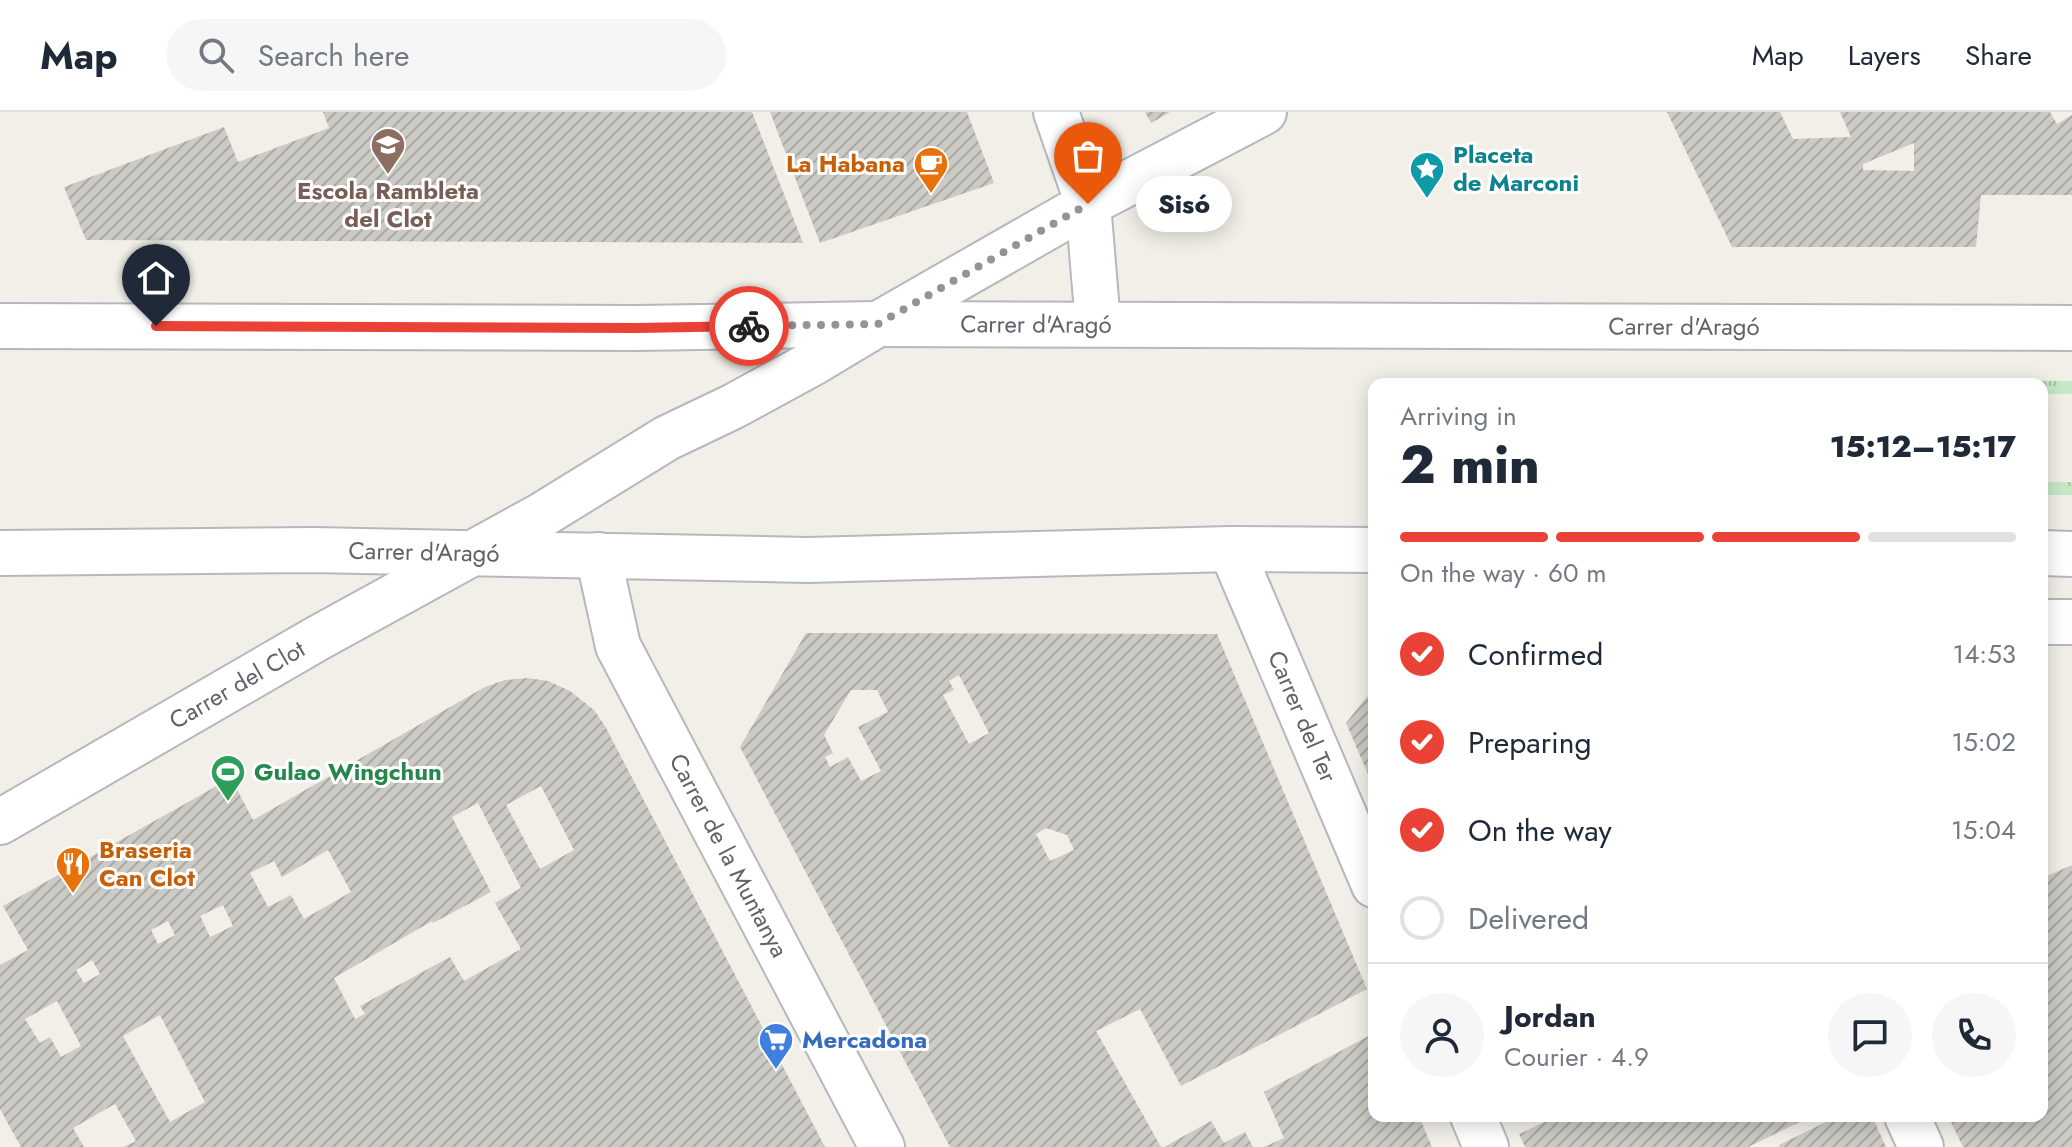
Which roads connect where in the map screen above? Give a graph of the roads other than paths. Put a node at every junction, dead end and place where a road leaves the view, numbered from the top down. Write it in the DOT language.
graph roads {
  1 [pos="1056,112"];
  2 [pos="1264,112"];
  3 [pos="1088,204"];
  4 [pos="878,324"];
  5 [pos="1098,324"];
  6 [pos="0,326"];
  7 [pos="2072,328"];
  8 [pos="1231,549"];
  9 [pos="1368,550"];
  10 [pos="477,552"];
  11 [pos="0,553"];
  12 [pos="2048,553"];
  13 [pos="2072,554"];
  14 [pos="598,555"];
  15 [pos="2048,622"];
  16 [pos="2072,622"];
  17 [pos="0,822"];
  18 [pos="1368,871"];
  19 [pos="1476,1122"];
  20 [pos="1910,1122"];
  21 [pos="882,1147"];
  22 [pos="1486,1147"];
  23 [pos="1921,1147"];
  1 -- 3 [label="street"];
  2 -- 3 [label="street"];
  3 -- 4 [label="street"];
  3 -- 5 [label="street"];
  4 -- 5 [label="street, Carrer d'Aragó"];
  4 -- 6 [label="street, Carrer d'Aragó"];
  4 -- 10 [label="street, Carrer del Clot"];
  5 -- 7 [label="street, Carrer d'Aragó"];
  8 -- 9 [label="street, Carrer d'Aragó"];
  8 -- 14 [label="street, Carrer d'Aragó"];
  8 -- 18 [label="street, Carrer del Ter"];
  10 -- 11 [label="street, Carrer d'Aragó"];
  10 -- 14 [label="street, Carrer d'Aragó"];
  10 -- 17 [label="street, Carrer del Clot"];
  12 -- 13 [label="street"];
  14 -- 21 [label="street, Carrer de la Muntanya"];
  15 -- 16 [label="street"];
  19 -- 22 [label="street"];
  20 -- 23 [label="street"];
}
